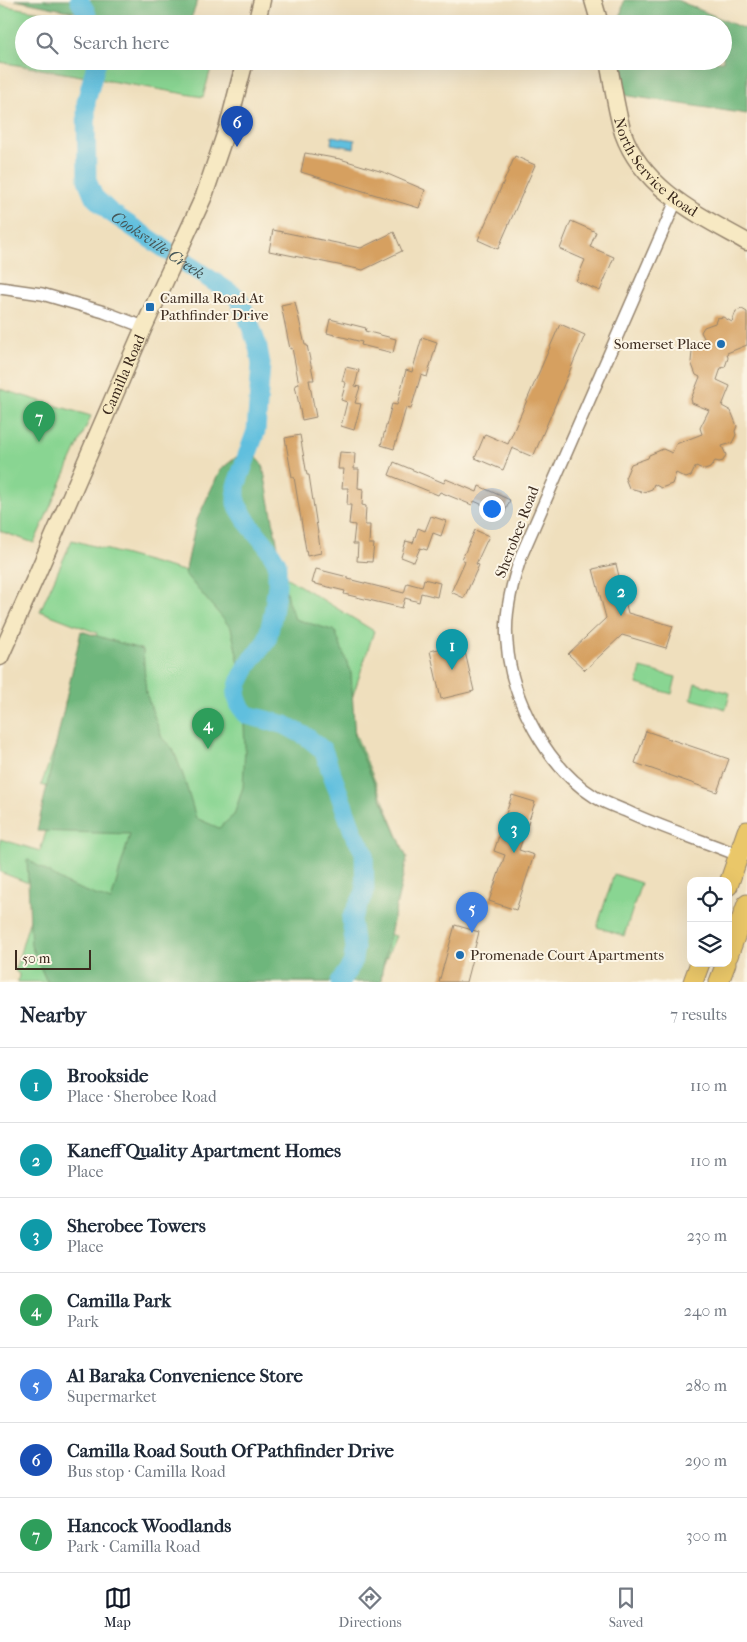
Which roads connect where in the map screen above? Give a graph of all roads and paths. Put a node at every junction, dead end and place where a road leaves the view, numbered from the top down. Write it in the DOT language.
graph roads {
  1 [pos="262,0"];
  2 [pos="593,0"];
  3 [pos="258,15"];
  4 [pos="597,15"];
  5 [pos="244,70"];
  6 [pos="610,70"];
  7 [pos="676,201"];
  8 [pos="747,242"];
  9 [pos="0,288"];
  10 [pos="144,327"];
  11 [pos="1,651"];
  12 [pos="747,831"];
  13 [pos="743,857"];
  14 [pos="732,878"];
  15 [pos="747,904"];
  16 [pos="732,945"];
  17 [pos="699,967"];
  18 [pos="725,967"];
  19 [pos="694,982"];
  20 [pos="719,982"];
  1 -- 3 [label="street"];
  2 -- 4 [label="street"];
  5 -- 10 [label="street, Camilla Road"];
  6 -- 7 [label="street, North Service Road"];
  7 -- 8 [label="street, North Service Road"];
  7 -- 13 [label="street, Sherobee Road"];
  9 -- 10 [label="street"];
  10 -- 11 [label="street, Camilla Road"];
  12 -- 13 [label="main road"];
  13 -- 14 [label="main road"];
  15 -- 16 [label="main road"];
  17 -- 19 [label="main road"];
  18 -- 20 [label="main road"];
}
